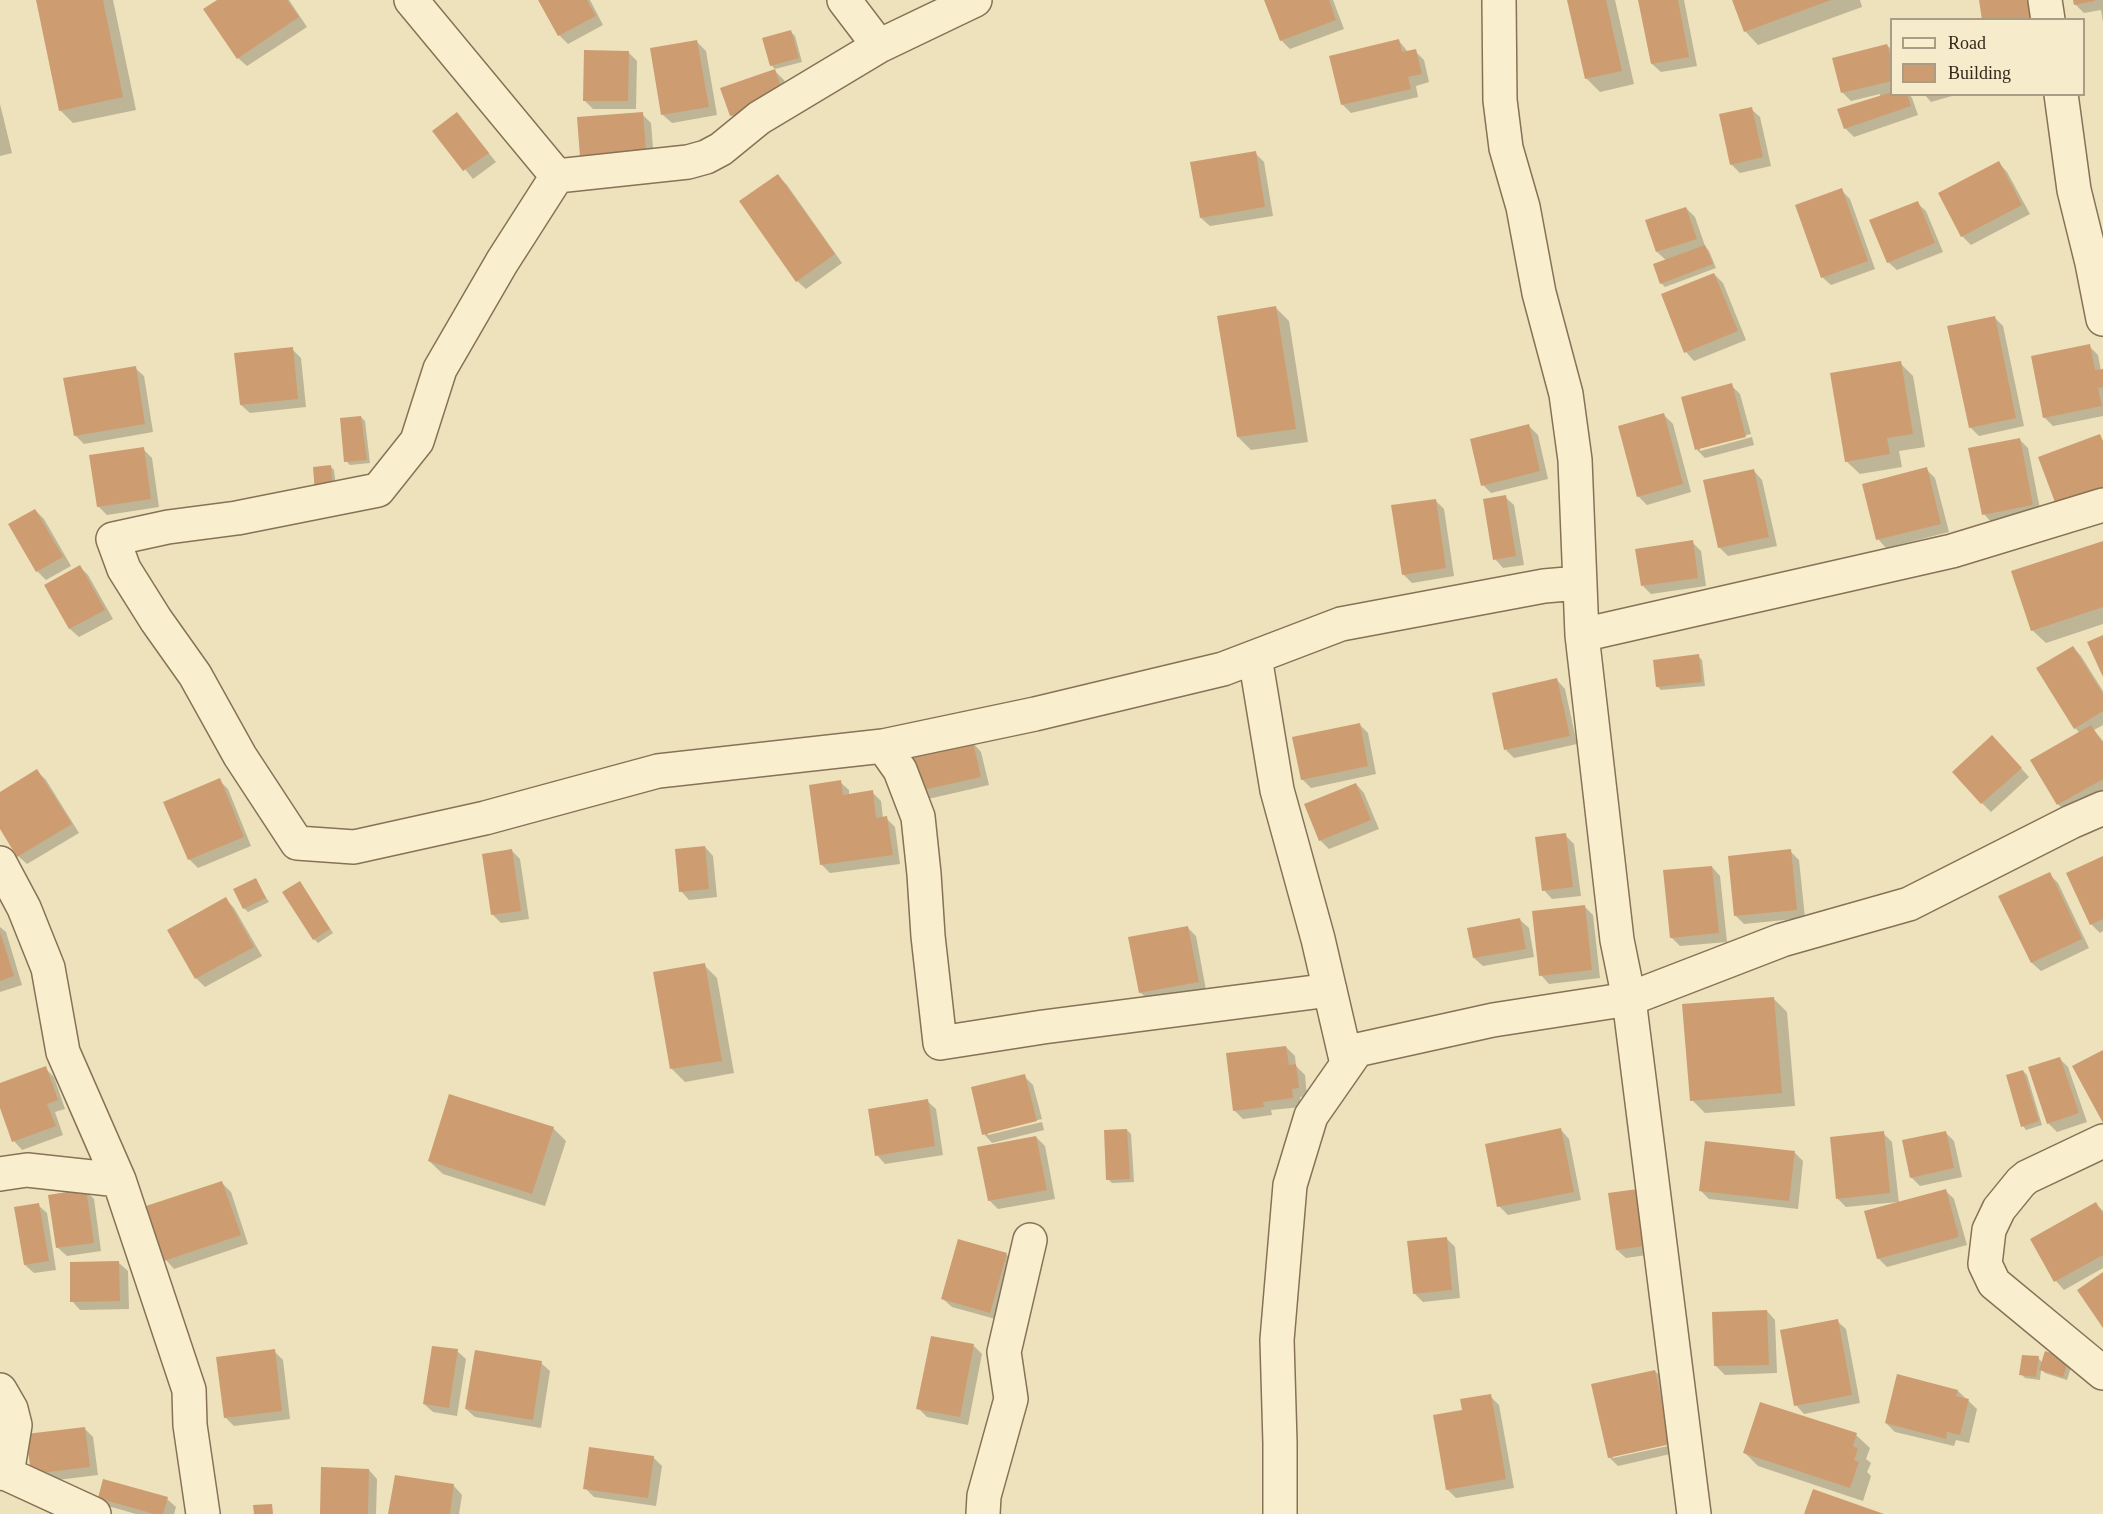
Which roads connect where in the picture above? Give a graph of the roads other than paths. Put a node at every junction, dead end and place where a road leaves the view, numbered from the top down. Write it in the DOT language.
graph roads {
  1 [pos="411,0"];
  2 [pos="844,0"];
  3 [pos="975,0"];
  4 [pos="1499,0"];
  5 [pos="2045,0"];
  6 [pos="2048,18"];
  7 [pos="879,46"];
  8 [pos="2061,96"];
  9 [pos="557,176"];
  10 [pos="2103,319"];
  11 [pos="2103,505"];
  12 [pos="1579,583"];
  13 [pos="1581,634"];
  14 [pos="1255,657"];
  15 [pos="883,746"];
  16 [pos="2103,808"];
  17 [pos="0,863"];
  18 [pos="1330,990"];
  19 [pos="1629,999"];
  20 [pos="1347,1064"];
  21 [pos="2103,1141"];
  22 [pos="0,1174"];
  23 [pos="119,1180"];
  24 [pos="1030,1240"];
  25 [pos="2103,1373"];
  26 [pos="0,1390"];
  27 [pos="3,1473"];
  28 [pos="94,1514"];
  29 [pos="203,1514"];
  30 [pos="983,1514"];
  31 [pos="1280,1514"];
  32 [pos="1694,1514"];
  1 -- 9 [label="street"];
  2 -- 7 [label="street"];
  3 -- 7 [label="street"];
  4 -- 12 [label="street"];
  5 -- 6 [label="street"];
  7 -- 9 [label="street"];
  8 -- 10 [label="street"];
  9 -- 15 [label="street"];
  11 -- 13 [label="street"];
  12 -- 13 [label="street"];
  12 -- 14 [label="street"];
  13 -- 19 [label="street"];
  14 -- 15 [label="street"];
  14 -- 18 [label="street"];
  15 -- 18 [label="street"];
  16 -- 19 [label="street"];
  17 -- 23 [label="street"];
  18 -- 20 [label="street"];
  19 -- 20 [label="street"];
  19 -- 32 [label="street"];
  20 -- 31 [label="street"];
  21 -- 25 [label="street"];
  22 -- 23 [label="street"];
  23 -- 29 [label="street"];
  24 -- 30 [label="street"];
  26 -- 27 [label="street"];
  27 -- 28 [label="street"];
}
